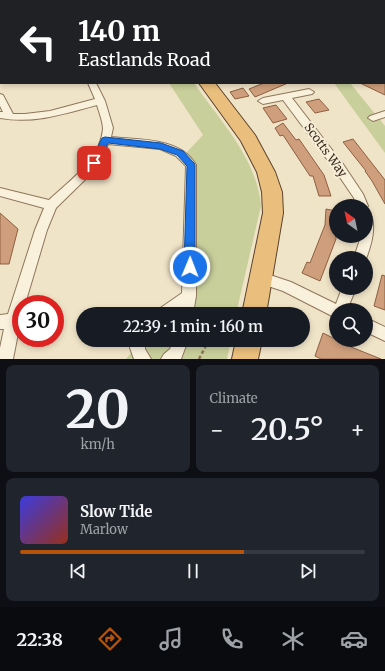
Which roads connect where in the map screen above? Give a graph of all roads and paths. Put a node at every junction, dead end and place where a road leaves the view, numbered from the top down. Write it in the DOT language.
graph roads {
  1 [pos="92,84"];
  2 [pos="208,84"];
  3 [pos="309,92"];
  4 [pos="0,97"];
  5 [pos="286,97"];
  6 [pos="100,101"];
  7 [pos="263,101"];
  8 [pos="385,114"];
  9 [pos="0,115"];
  10 [pos="10,117"];
  11 [pos="373,118"];
  12 [pos="105,140"];
  13 [pos="0,192"];
  14 [pos="360,199"];
  15 [pos="51,205"];
  16 [pos="261,278"];
  17 [pos="189,296"];
  18 [pos="174,307"];
  19 [pos="187,307"];
  20 [pos="255,307"];
  21 [pos="329,308"];
  22 [pos="6,321"];
  23 [pos="373,328"];
  24 [pos="385,334"];
  25 [pos="137,347"];
  26 [pos="178,347"];
  27 [pos="205,347"];
  28 [pos="248,347"];
  29 [pos="5,359"];
  30 [pos="142,359"];
  31 [pos="169,359"];
  32 [pos="199,359"];
  33 [pos="245,359"];
  1 -- 6 [label="street"];
  2 -- 16 [label="highway"];
  3 -- 5 [label="street"];
  4 -- 10 [label="street"];
  5 -- 7 [label="street"];
  5 -- 14 [label="street, Scotts Way"];
  6 -- 10 [label="street"];
  6 -- 12 [label="street"];
  8 -- 11 [label="street"];
  9 -- 10 [label="street"];
  12 -- 15 [label="street"];
  12 -- 17 [label="street"];
  13 -- 15 [label="street"];
  15 -- 22 [label="street"];
  16 -- 20 [label="highway"];
  16 -- 21 [label="street"];
  17 -- 18 [label="street"];
  17 -- 19 [label="street"];
  22 -- 29 [label="street"];
  23 -- 24 [label="street"];
  25 -- 30 [label="street"];
  26 -- 31 [label="street"];
  27 -- 32 [label="path"];
  28 -- 33 [label="highway"];
}
